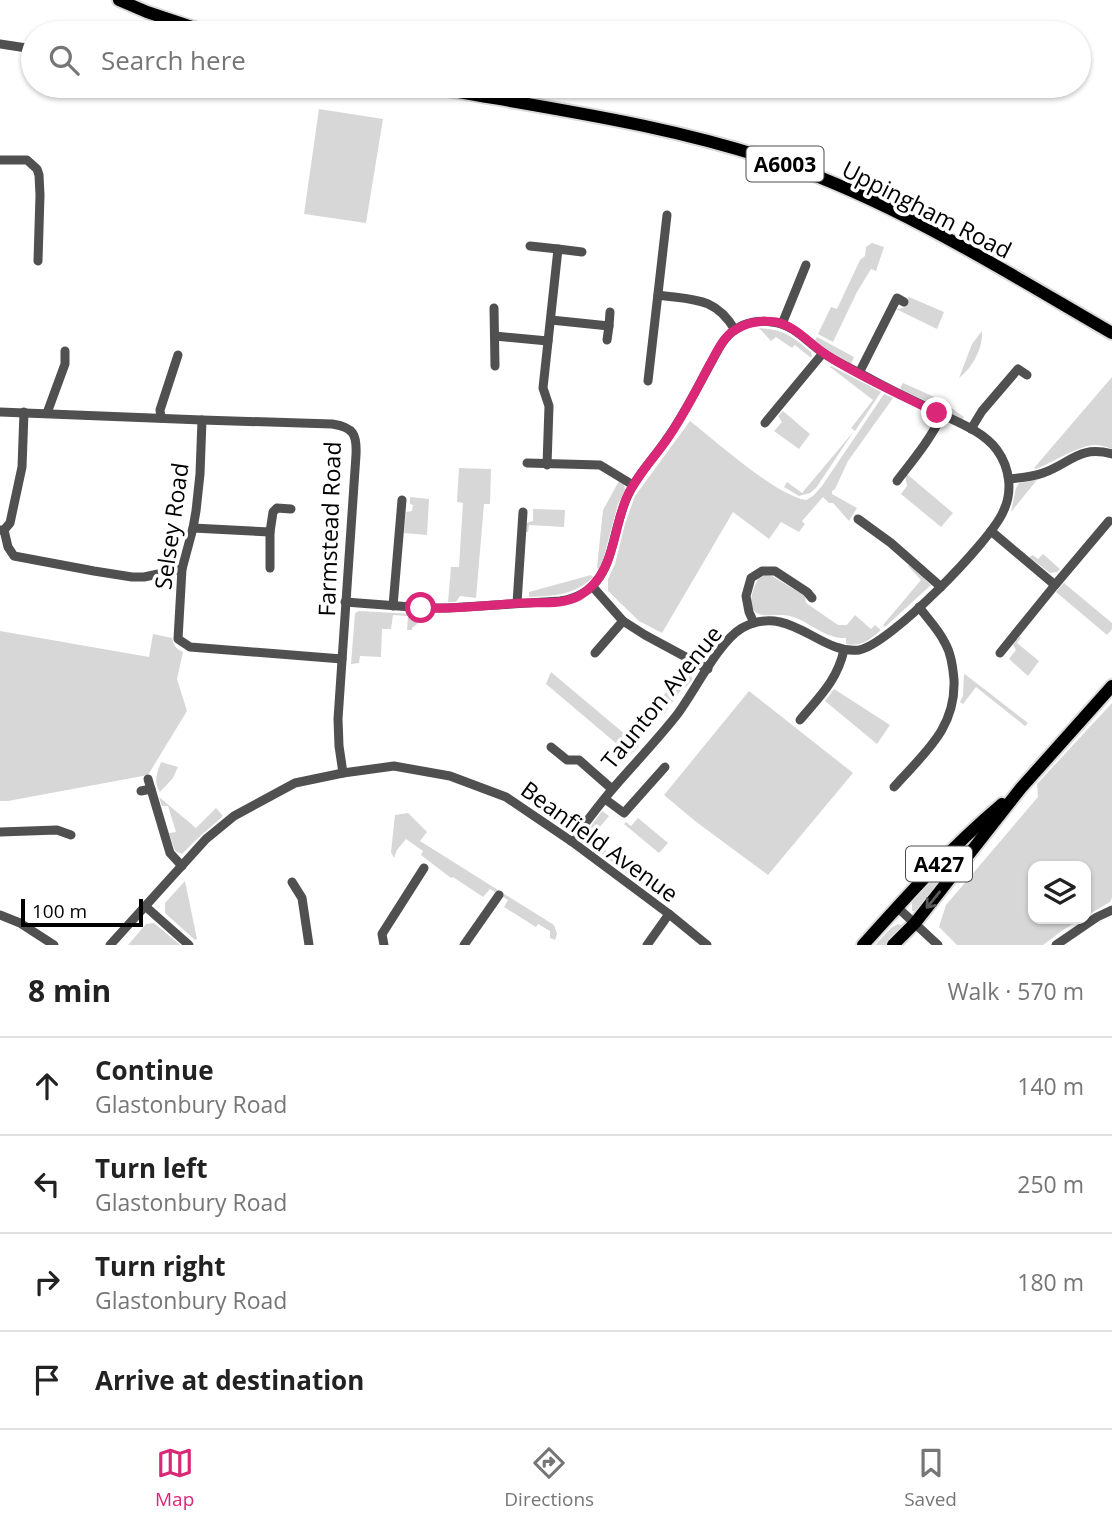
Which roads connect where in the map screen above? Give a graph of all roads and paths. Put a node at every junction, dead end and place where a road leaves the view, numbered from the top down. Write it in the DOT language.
graph roads {
  1 [pos="119,0"];
  2 [pos="174,21"];
  3 [pos="0,44"];
  4 [pos="21,47"];
  5 [pos="491,98"];
  6 [pos="0,159"];
  7 [pos="669,219"];
  8 [pos="530,246"];
  9 [pos="558,249"];
  10 [pos="582,252"];
  11 [pos="38,261"];
  12 [pos="793,268"];
  13 [pos="657,295"];
  14 [pos="904,302"];
  15 [pos="494,308"];
  16 [pos="610,312"];
  17 [pos="551,320"];
  18 [pos="782,324"];
  19 [pos="608,327"];
  20 [pos="735,330"];
  21 [pos="1112,333"];
  22 [pos="495,336"];
  23 [pos="607,340"];
  24 [pos="548,341"];
  25 [pos="65,351"];
  26 [pos="823,353"];
  27 [pos="178,355"];
  28 [pos="495,366"];
  29 [pos="859,373"];
  30 [pos="1027,375"];
  31 [pos="652,376"];
  32 [pos="0,412"];
  33 [pos="24,412"];
  34 [pos="47,413"];
  35 [pos="942,415"];
  36 [pos="161,418"];
  37 [pos="202,420"];
  38 [pos="765,423"];
  39 [pos="971,429"];
  40 [pos="1112,454"];
  41 [pos="527,463"];
  42 [pos="547,465"];
  43 [pos="1009,479"];
  44 [pos="897,481"];
  45 [pos="633,485"];
  46 [pos="405,505"];
  47 [pos="291,509"];
  48 [pos="523,512"];
  49 [pos="858,518"];
  50 [pos="1109,521"];
  51 [pos="193,528"];
  52 [pos="2,530"];
  53 [pos="991,531"];
  54 [pos="270,532"];
  55 [pos="270,568"];
  56 [pos="181,569"];
  57 [pos="1055,584"];
  58 [pos="592,586"];
  59 [pos="941,587"];
  60 [pos="812,598"];
  61 [pos="345,602"];
  62 [pos="517,603"];
  63 [pos="393,606"];
  64 [pos="919,607"];
  65 [pos="623,621"];
  66 [pos="754,623"];
  67 [pos="844,650"];
  68 [pos="594,653"];
  69 [pos="999,653"];
  70 [pos="342,659"];
  71 [pos="708,669"];
  72 [pos="1112,686"];
  73 [pos="800,720"];
  74 [pos="551,747"];
  75 [pos="664,767"];
  76 [pos="343,773"];
  77 [pos="148,779"];
  78 [pos="894,787"];
  79 [pos="1021,788"];
  80 [pos="151,789"];
  81 [pos="612,789"];
  82 [pos="141,792"];
  83 [pos="605,799"];
  84 [pos="0,832"];
  85 [pos="71,835"];
  86 [pos="571,841"];
  87 [pos="182,866"];
  88 [pos="424,868"];
  89 [pos="292,882"];
  90 [pos="499,895"];
  91 [pos="145,906"];
  92 [pos="897,907"];
  93 [pos="1112,910"];
  94 [pos="669,914"];
  95 [pos="0,915"];
  96 [pos="915,923"];
  97 [pos="54,945"];
  98 [pos="110,945"];
  99 [pos="189,945"];
  100 [pos="309,945"];
  101 [pos="384,945"];
  102 [pos="464,945"];
  103 [pos="647,945"];
  104 [pos="707,945"];
  105 [pos="863,945"];
  106 [pos="893,945"];
  107 [pos="938,945"];
  108 [pos="1056,945"];
  1 -- 2 [label="highway"];
  3 -- 4 [label="street"];
  5 -- 21 [label="highway, Uppingham Road / A6003"];
  6 -- 11 [label="street"];
  7 -- 13 [label="street"];
  8 -- 9 [label="street"];
  9 -- 10 [label="street"];
  9 -- 17 [label="street"];
  12 -- 18 [label="street"];
  13 -- 20 [label="street"];
  13 -- 31 [label="street"];
  14 -- 29 [label="street"];
  15 -- 22 [label="street"];
  16 -- 19 [label="street"];
  17 -- 19 [label="street"];
  17 -- 24 [label="street"];
  18 -- 20 [label="street"];
  18 -- 26 [label="street"];
  19 -- 23 [label="street"];
  20 -- 45 [label="street"];
  22 -- 24 [label="street"];
  22 -- 28 [label="street"];
  24 -- 42 [label="street"];
  25 -- 34 [label="street"];
  26 -- 29 [label="street"];
  26 -- 38 [label="street"];
  27 -- 36 [label="street"];
  29 -- 35 [label="street"];
  30 -- 39 [label="street"];
  32 -- 33 [label="street, Farmstead Road"];
  33 -- 34 [label="street, Farmstead Road"];
  33 -- 52 [label="street"];
  34 -- 36 [label="street, Farmstead Road"];
  35 -- 39 [label="street"];
  35 -- 44 [label="street"];
  36 -- 37 [label="street, Farmstead Road"];
  37 -- 51 [label="street, Selsey Road"];
  37 -- 61 [label="street, Farmstead Road"];
  39 -- 43 [label="street"];
  40 -- 43 [label="street"];
  41 -- 42 [label="street"];
  42 -- 45 [label="street"];
  43 -- 53 [label="street"];
  45 -- 58 [label="street"];
  46 -- 63 [label="street"];
  47 -- 54 [label="street"];
  48 -- 62 [label="street"];
  49 -- 59 [label="street"];
  50 -- 57 [label="street"];
  51 -- 54 [label="street"];
  51 -- 56 [label="street, Selsey Road"];
  52 -- 56 [label="street"];
  53 -- 57 [label="street"];
  53 -- 59 [label="street"];
  54 -- 55 [label="street"];
  56 -- 70 [label="street, Selsey Road"];
  57 -- 69 [label="street"];
  58 -- 62 [label="street"];
  58 -- 65 [label="street"];
  59 -- 64 [label="street"];
  60 -- 66 [label="street"];
  61 -- 63 [label="street"];
  61 -- 70 [label="street, Farmstead Road"];
  62 -- 63 [label="street"];
  64 -- 67 [label="street"];
  64 -- 78 [label="street"];
  65 -- 68 [label="street"];
  65 -- 71 [label="street"];
  66 -- 67 [label="street, Taunton Avenue"];
  66 -- 71 [label="street, Taunton Avenue"];
  67 -- 73 [label="street"];
  70 -- 76 [label="street, Farmstead Road"];
  71 -- 81 [label="street, Taunton Avenue"];
  72 -- 79 [label="highway, A427"];
  74 -- 81 [label="street"];
  75 -- 83 [label="street"];
  76 -- 86 [label="street, Beanfield Avenue"];
  76 -- 87 [label="street, Beanfield Avenue"];
  77 -- 80 [label="street"];
  79 -- 92 [label="highway, A427"];
  79 -- 96 [label="highway, A427, one-way"];
  80 -- 82 [label="street"];
  80 -- 87 [label="street"];
  81 -- 83 [label="street, Taunton Avenue"];
  83 -- 86 [label="street, Taunton Avenue"];
  84 -- 85 [label="street"];
  86 -- 94 [label="street, Beanfield Avenue"];
  87 -- 91 [label="street, Beanfield Avenue"];
  88 -- 101 [label="street"];
  89 -- 100 [label="street"];
  90 -- 102 [label="street"];
  91 -- 98 [label="street, Beanfield Avenue"];
  91 -- 99 [label="street"];
  92 -- 96 [label="street"];
  92 -- 105 [label="highway, A427"];
  93 -- 108 [label="street"];
  94 -- 103 [label="street"];
  94 -- 104 [label="street, Beanfield Avenue"];
  95 -- 97 [label="street"];
  96 -- 106 [label="highway, A427"];
  96 -- 107 [label="street"];
}
